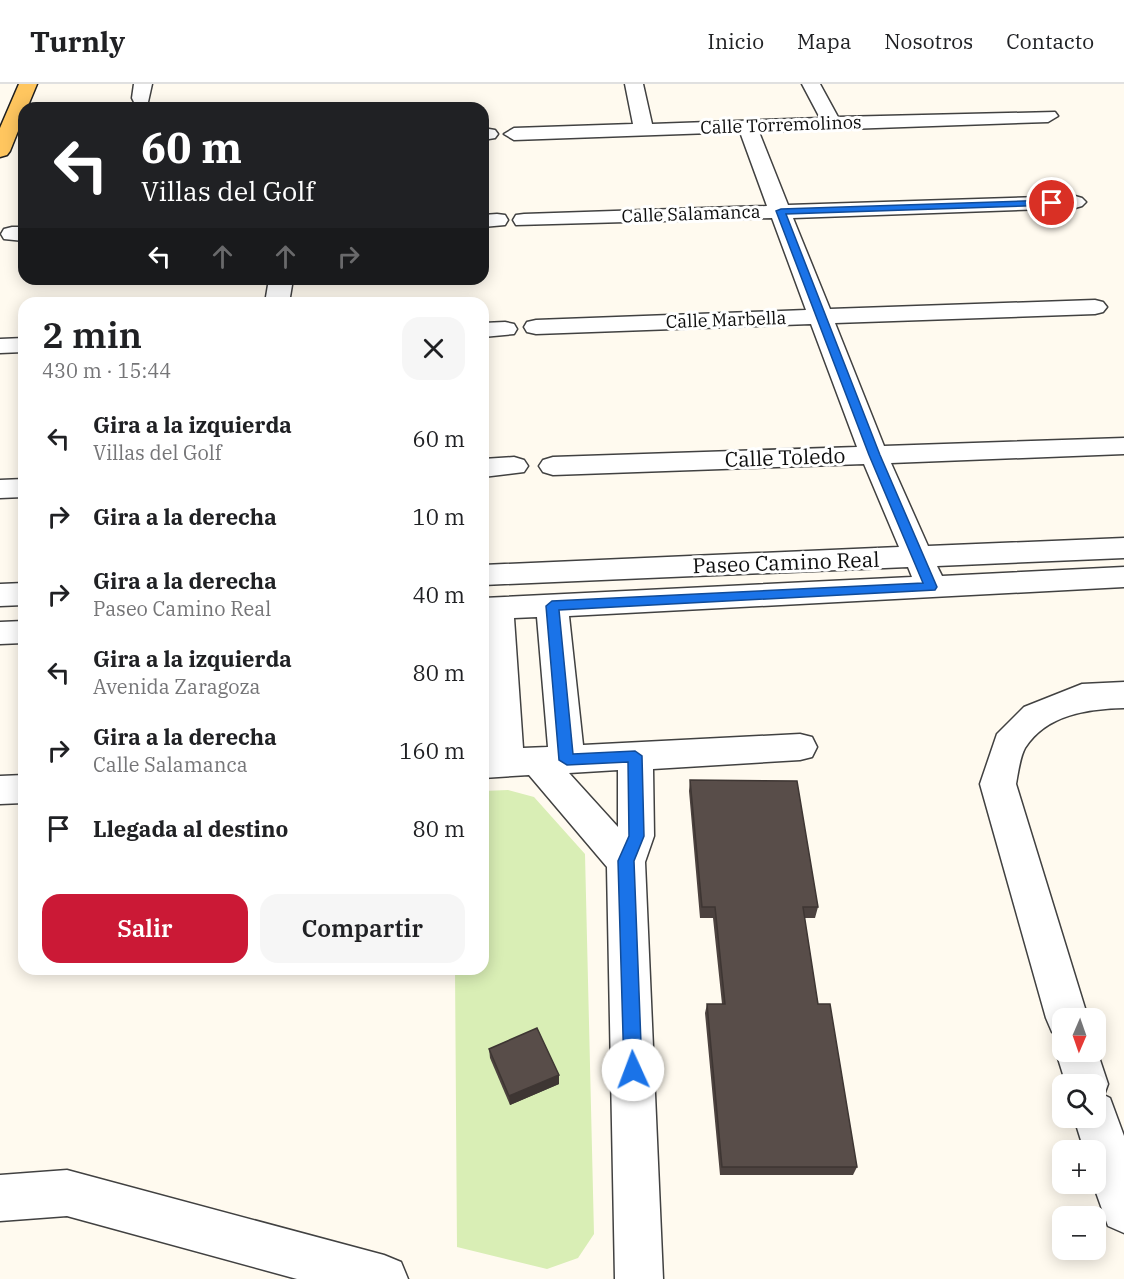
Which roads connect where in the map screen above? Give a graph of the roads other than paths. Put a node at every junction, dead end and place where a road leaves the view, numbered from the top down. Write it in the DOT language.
graph roads {
  1 [pos="28,84"];
  2 [pos="634,84"];
  3 [pos="812,84"];
  4 [pos="21,102"];
  5 [pos="18,108"];
  6 [pos="1048,117"];
  7 [pos="832,123"];
  8 [pos="747,126"];
  9 [pos="644,129"];
  10 [pos="514,134"];
  11 [pos="0,152"];
  12 [pos="1075,202"];
  13 [pos="781,211"];
  14 [pos="524,220"];
  15 [pos="1095,307"];
  16 [pos="822,317"];
  17 [pos="536,327"];
  18 [pos="18,345"];
  19 [pos="0,346"];
  20 [pos="1124,446"];
  21 [pos="874,455"];
  22 [pos="514,466"];
  23 [pos="553,466"];
  24 [pos="489,468"];
  25 [pos="18,488"];
  26 [pos="0,489"];
  27 [pos="1124,548"];
  28 [pos="919,557"];
  29 [pos="489,575"];
  30 [pos="1124,578"];
  31 [pos="931,587"];
  32 [pos="18,594"];
  33 [pos="0,595"];
  34 [pos="552,606"];
  35 [pos="491,609"];
  36 [pos="18,632"];
  37 [pos="0,633"];
  38 [pos="1124,695"];
  39 [pos="800,747"];
  40 [pos="635,756"];
  41 [pos="523,762"];
  42 [pos="18,789"];
  43 [pos="0,790"];
  44 [pos="626,861"];
  45 [pos="1064,1008"];
  46 [pos="1099,1128"];
  47 [pos="0,1198"];
  48 [pos="1124,1210"];
  49 [pos="384,1279"];
  50 [pos="639,1279"];
  1 -- 4 [label="main road"];
  2 -- 9 [label="street"];
  3 -- 7 [label="street"];
  5 -- 11 [label="main road"];
  6 -- 7 [label="street, Calle Torremolinos"];
  7 -- 8 [label="street, Calle Torremolinos"];
  8 -- 9 [label="street, Calle Torremolinos"];
  8 -- 13 [label="street"];
  9 -- 10 [label="street, Calle Torremolinos"];
  12 -- 13 [label="street, Calle Salamanca"];
  13 -- 14 [label="street, Calle Salamanca"];
  13 -- 16 [label="street"];
  15 -- 16 [label="street, Calle Marbella"];
  16 -- 17 [label="street, Calle Marbella"];
  16 -- 21 [label="street"];
  18 -- 19 [label="street"];
  20 -- 21 [label="street, Calle Toledo"];
  21 -- 23 [label="street, Calle Toledo"];
  21 -- 28 [label="street"];
  22 -- 24 [label="street"];
  25 -- 26 [label="street"];
  27 -- 28 [label="street, Paseo Camino Real"];
  28 -- 29 [label="street, Paseo Camino Real"];
  28 -- 31 [label="street"];
  30 -- 31 [label="street, Paseo Camino Real"];
  31 -- 34 [label="street, Paseo Camino Real"];
  32 -- 33 [label="street"];
  34 -- 35 [label="street, Paseo Camino Real"];
  34 -- 41 [label="street"];
  35 -- 41 [label="street"];
  36 -- 37 [label="street"];
  38 -- 45 [label="street"];
  39 -- 40 [label="street"];
  40 -- 41 [label="street"];
  40 -- 44 [label="street"];
  41 -- 44 [label="street"];
  42 -- 43 [label="street"];
  44 -- 50 [label="street"];
  46 -- 48 [label="street"];
  47 -- 49 [label="street"];
}
